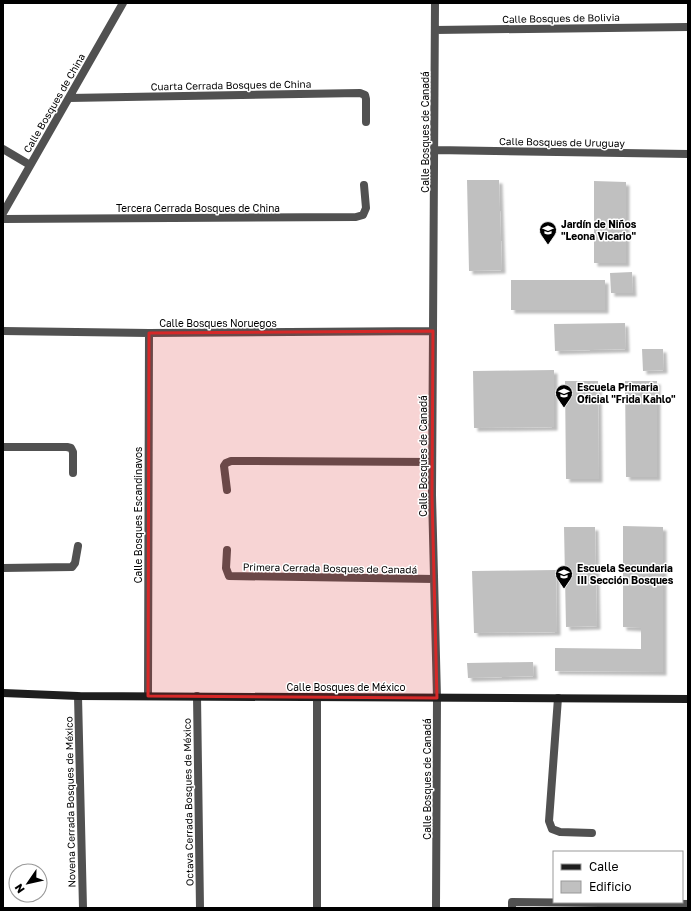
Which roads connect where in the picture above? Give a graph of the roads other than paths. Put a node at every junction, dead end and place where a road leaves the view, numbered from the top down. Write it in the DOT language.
graph roads {
  1 [pos="123,3"];
  2 [pos="435,3"];
  3 [pos="688,27"];
  4 [pos="435,30"];
  5 [pos="69,98"];
  6 [pos="366,122"];
  7 [pos="3,149"];
  8 [pos="435,150"];
  9 [pos="688,154"];
  10 [pos="30,165"];
  11 [pos="364,185"];
  12 [pos="3,213"];
  13 [pos="3,219"];
  14 [pos="3,331"];
  15 [pos="433,331"];
  16 [pos="149,333"];
  17 [pos="3,447"];
  18 [pos="432,462"];
  19 [pos="73,473"];
  20 [pos="227,490"];
  21 [pos="78,546"];
  22 [pos="227,550"];
  23 [pos="3,568"];
  24 [pos="434,579"];
  25 [pos="3,693"];
  26 [pos="78,696"];
  27 [pos="148,696"];
  28 [pos="197,696"];
  29 [pos="317,697"];
  30 [pos="437,698"];
  31 [pos="558,698"];
  32 [pos="688,699"];
  33 [pos="592,832"];
  34 [pos="553,902"];
  35 [pos="600,903"];
  36 [pos="688,904"];
  37 [pos="82,908"];
  38 [pos="200,908"];
  39 [pos="317,908"];
  40 [pos="436,908"];
  41 [pos="512,908"];
  1 -- 5 [label="street, Calle Bosques de China"];
  2 -- 4 [label="street, Calle Bosques de Canadá"];
  3 -- 4 [label="street, Calle Bosques de Bolivia"];
  4 -- 8 [label="street, Calle Bosques de Canadá"];
  5 -- 6 [label="street, Cuarta Cerrada Bosques de China"];
  5 -- 10 [label="street, Calle Bosques de China"];
  7 -- 10 [label="street"];
  8 -- 9 [label="street, Calle Bosques de Uruguay"];
  8 -- 15 [label="street, Calle Bosques de Canadá"];
  10 -- 12 [label="street, Calle Bosques de China"];
  11 -- 13 [label="street, Tercera Cerrada Bosques de China"];
  14 -- 16 [label="street, Calle Bosques Noruegos"];
  15 -- 16 [label="street, Calle Bosques Noruegos"];
  15 -- 18 [label="street, Calle Bosques de Canadá"];
  16 -- 27 [label="street, Calle Bosques Escandinavos"];
  17 -- 19 [label="street"];
  18 -- 20 [label="street"];
  18 -- 24 [label="street, Calle Bosques de Canadá"];
  21 -- 23 [label="street"];
  22 -- 24 [label="street, Primera Cerrada Bosques de Canadá"];
  24 -- 30 [label="street, Calle Bosques de Canadá"];
  25 -- 26 [label="street, Calle Bosques de México"];
  26 -- 27 [label="street, Calle Bosques de México"];
  26 -- 37 [label="street, Novena Cerrada Bosques de México"];
  27 -- 28 [label="street, Calle Bosques de México"];
  28 -- 29 [label="street, Calle Bosques de México"];
  28 -- 38 [label="street, Octava Cerrada Bosques de México"];
  29 -- 30 [label="street, Calle Bosques de México"];
  29 -- 39 [label="street"];
  30 -- 31 [label="street, Calle Bosques de México"];
  30 -- 40 [label="street, Calle Bosques de Canadá"];
  31 -- 32 [label="street, Calle Bosques de México"];
  31 -- 33 [label="street"];
  34 -- 41 [label="street"];
  35 -- 36 [label="street"];
}
